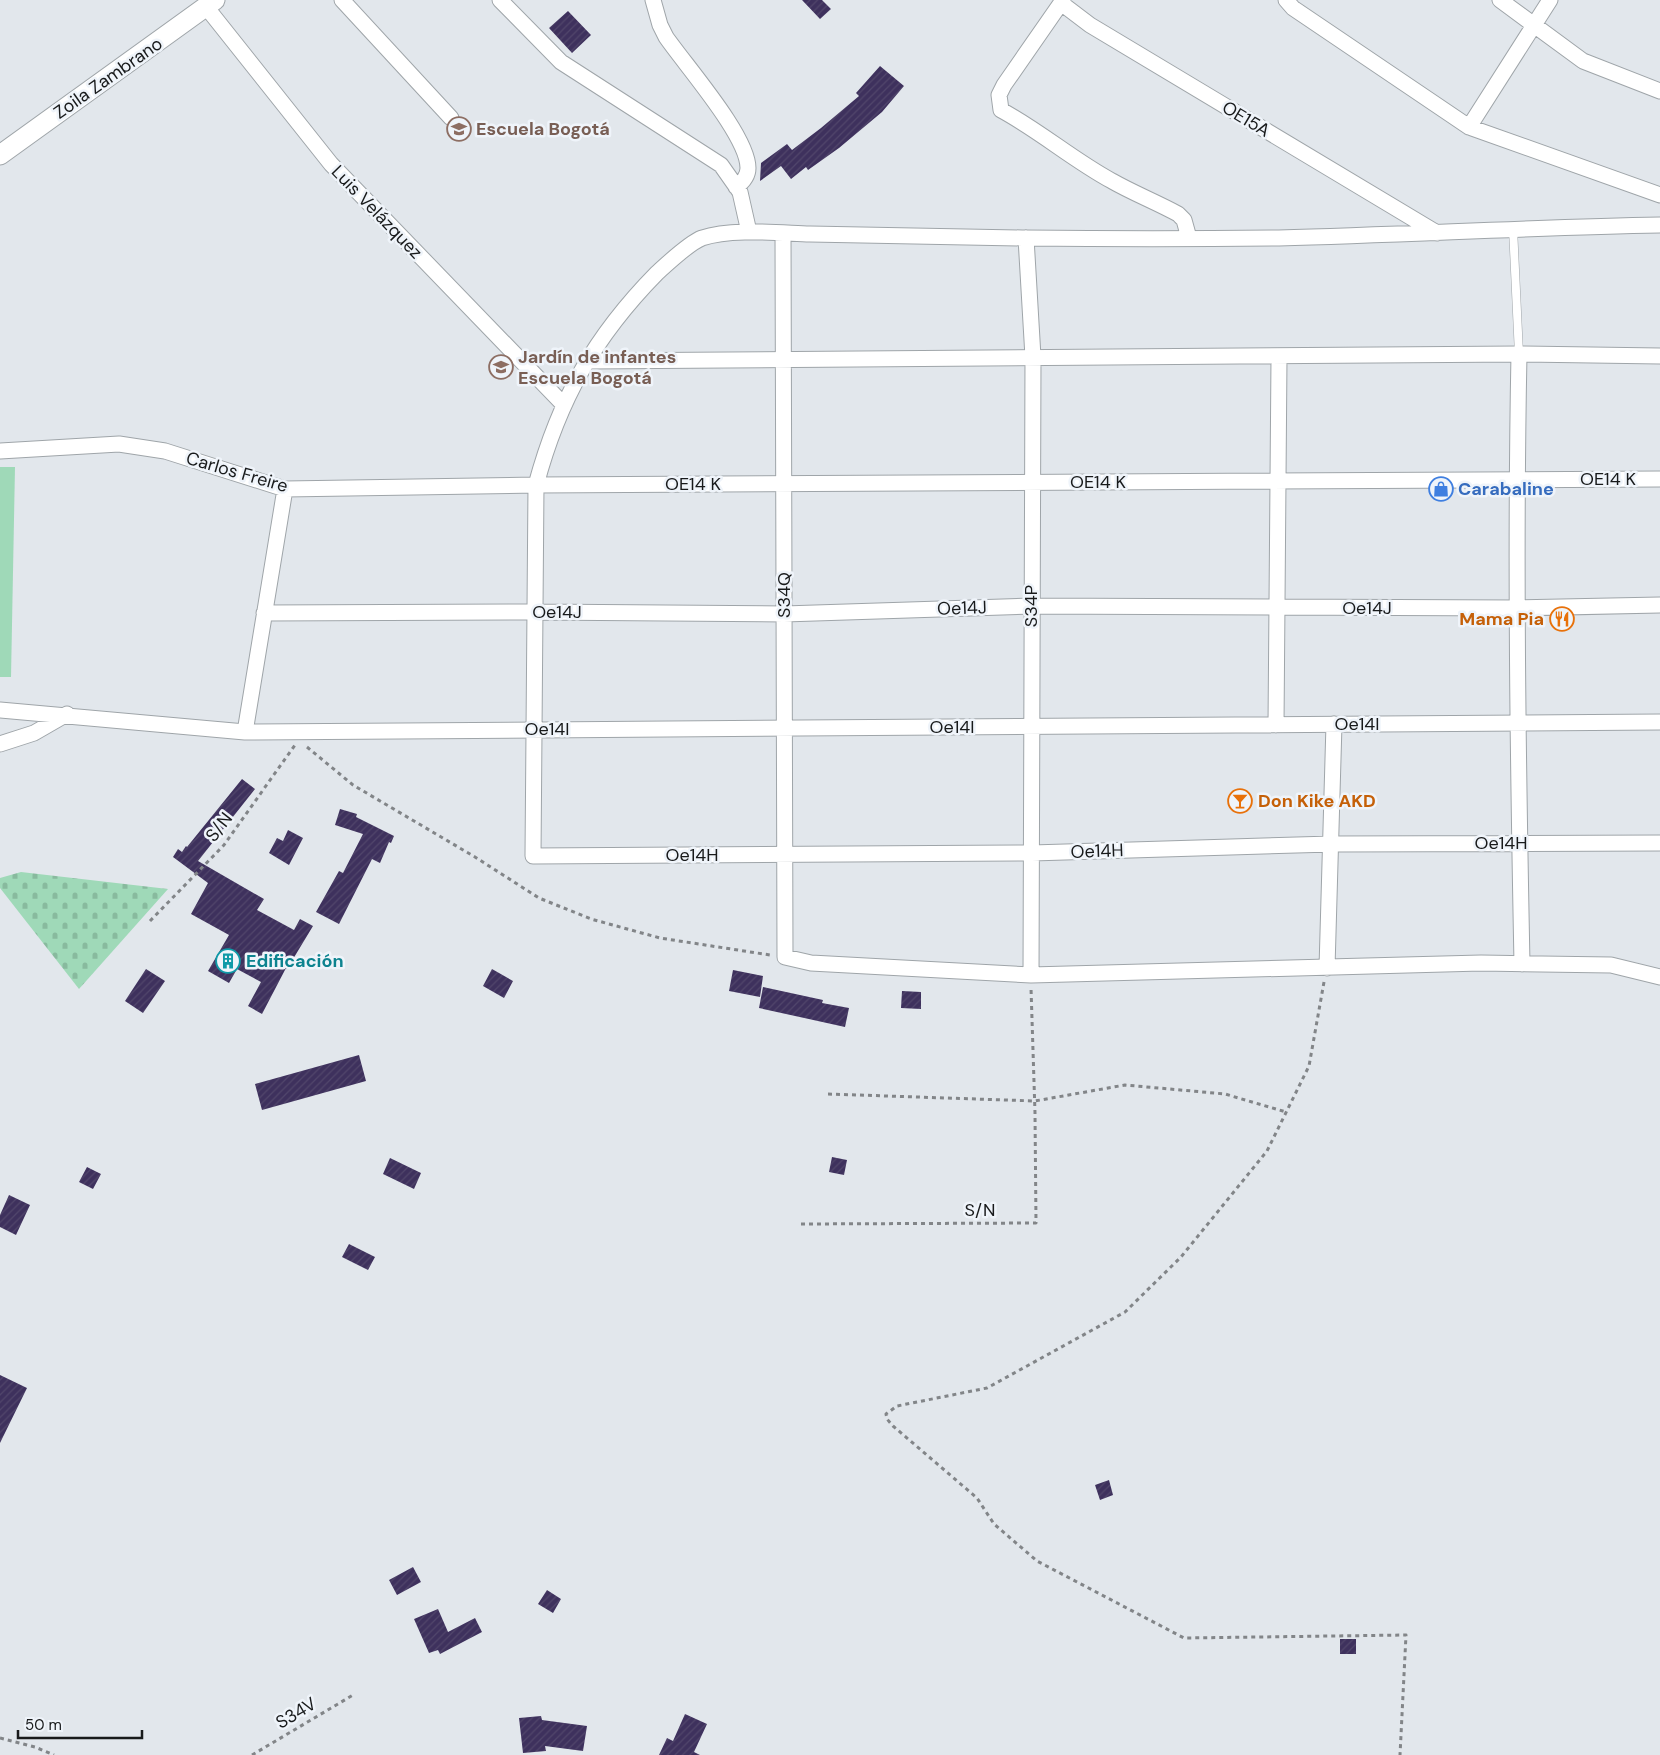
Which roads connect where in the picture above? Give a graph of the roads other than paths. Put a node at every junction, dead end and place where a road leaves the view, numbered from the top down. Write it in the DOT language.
graph roads {
  1 [pos="342,0"];
  2 [pos="500,0"];
  3 [pos="653,0"];
  4 [pos="1286,0"];
  5 [pos="1500,0"];
  6 [pos="1550,0"];
  7 [pos="1062,2"];
  8 [pos="211,4"];
  9 [pos="1533,25"];
  10 [pos="1660,90"];
  11 [pos="451,118"];
  12 [pos="1469,127"];
  13 [pos="0,155"];
  14 [pos="736,187"];
  15 [pos="1660,195"];
  16 [pos="1660,225"];
  17 [pos="1513,228"];
  18 [pos="749,232"];
  19 [pos="783,233"];
  20 [pos="1437,233"];
  21 [pos="1026,238"];
  22 [pos="1189,238"];
  23 [pos="1519,354"];
  24 [pos="1660,356"];
  25 [pos="1033,357"];
  26 [pos="1279,358"];
  27 [pos="784,360"];
  28 [pos="587,361"];
  29 [pos="563,404"];
  30 [pos="0,451"];
  31 [pos="1660,479"];
  32 [pos="1516,480"];
  33 [pos="1279,481"];
  34 [pos="1031,482"];
  35 [pos="784,483"];
  36 [pos="536,485"];
  37 [pos="285,489"];
  38 [pos="1660,605"];
  39 [pos="1030,606"];
  40 [pos="1278,607"];
  41 [pos="1518,608"];
  42 [pos="535,612"];
  43 [pos="264,613"];
  44 [pos="784,614"];
  45 [pos="0,710"];
  46 [pos="67,714"];
  47 [pos="1660,722"];
  48 [pos="1519,723"];
  49 [pos="1334,724"];
  50 [pos="1276,725"];
  51 [pos="1033,726"];
  52 [pos="785,728"];
  53 [pos="534,730"];
  54 [pos="245,732"];
  55 [pos="0,744"];
  56 [pos="1518,843"];
  57 [pos="1660,843"];
  58 [pos="1332,844"];
  59 [pos="1032,853"];
  60 [pos="785,855"];
  61 [pos="1522,964"];
  62 [pos="1611,965"];
  63 [pos="1660,966"];
  64 [pos="1327,968"];
  65 [pos="1031,975"];
  66 [pos="1660,977"];
  1 -- 11 [label="street"];
  2 -- 14 [label="street"];
  3 -- 14 [label="street"];
  4 -- 12 [label="street"];
  5 -- 9 [label="street"];
  6 -- 9 [label="street"];
  7 -- 20 [label="street, OE15A"];
  7 -- 22 [label="street"];
  8 -- 13 [label="street, Zoila Zambrano"];
  8 -- 29 [label="street, Luis Velázquez"];
  9 -- 10 [label="street"];
  9 -- 12 [label="street"];
  12 -- 15 [label="street"];
  14 -- 18 [label="street"];
  16 -- 17 [label="street"];
  17 -- 20 [label="street"];
  17 -- 23 [label="lane"];
  18 -- 19 [label="street"];
  18 -- 28 [label="street"];
  19 -- 21 [label="street"];
  19 -- 27 [label="street, S34Q"];
  20 -- 22 [label="street"];
  21 -- 22 [label="street"];
  21 -- 25 [label="street, S34P"];
  23 -- 24 [label="street"];
  23 -- 26 [label="street"];
  23 -- 32 [label="street"];
  25 -- 26 [label="street"];
  25 -- 27 [label="street"];
  25 -- 34 [label="street, S34P"];
  26 -- 33 [label="street"];
  27 -- 28 [label="street"];
  27 -- 35 [label="street, S34Q"];
  28 -- 29 [label="street"];
  29 -- 36 [label="street"];
  30 -- 37 [label="street, Carlos Freire"];
  31 -- 32 [label="street, OE14 K"];
  32 -- 33 [label="street, OE14 K"];
  32 -- 41 [label="street"];
  33 -- 34 [label="street, OE14 K"];
  33 -- 40 [label="street"];
  34 -- 35 [label="street, OE14 K"];
  34 -- 39 [label="street, S34P"];
  35 -- 36 [label="street, OE14 K"];
  35 -- 44 [label="street, S34Q"];
  36 -- 37 [label="street, Carlos Freire"];
  36 -- 42 [label="street"];
  37 -- 43 [label="street"];
  38 -- 41 [label="street, Oe14J"];
  39 -- 40 [label="street, Oe14J"];
  39 -- 44 [label="street, Oe14J"];
  39 -- 51 [label="street, S34P"];
  40 -- 41 [label="street, Oe14J"];
  40 -- 50 [label="street"];
  41 -- 48 [label="street"];
  42 -- 43 [label="street, Oe14J"];
  42 -- 44 [label="street, Oe14J"];
  42 -- 53 [label="street"];
  43 -- 54 [label="street"];
  44 -- 52 [label="street, S34Q"];
  45 -- 46 [label="street, Oe14I"];
  46 -- 54 [label="street, Oe14I"];
  46 -- 55 [label="street"];
  47 -- 48 [label="street, Oe14I"];
  48 -- 49 [label="street, Oe14I"];
  48 -- 56 [label="street"];
  49 -- 50 [label="street, Oe14I"];
  49 -- 58 [label="street"];
  50 -- 51 [label="street, Oe14I"];
  51 -- 52 [label="street, Oe14I"];
  51 -- 59 [label="street, S34P"];
  52 -- 53 [label="street, Oe14I"];
  52 -- 60 [label="street, S34Q"];
  53 -- 54 [label="street, Oe14I"];
  53 -- 60 [label="street, Oe14H"];
  56 -- 57 [label="street, Oe14H"];
  56 -- 58 [label="street, Oe14H"];
  56 -- 61 [label="street"];
  58 -- 59 [label="street, Oe14H"];
  58 -- 64 [label="street"];
  59 -- 60 [label="street, Oe14H"];
  59 -- 65 [label="street, S34P"];
  60 -- 65 [label="street, S34Q"];
  61 -- 62 [label="street"];
  61 -- 64 [label="street"];
  62 -- 63 [label="street"];
  62 -- 66 [label="street"];
  64 -- 65 [label="street"];
}
